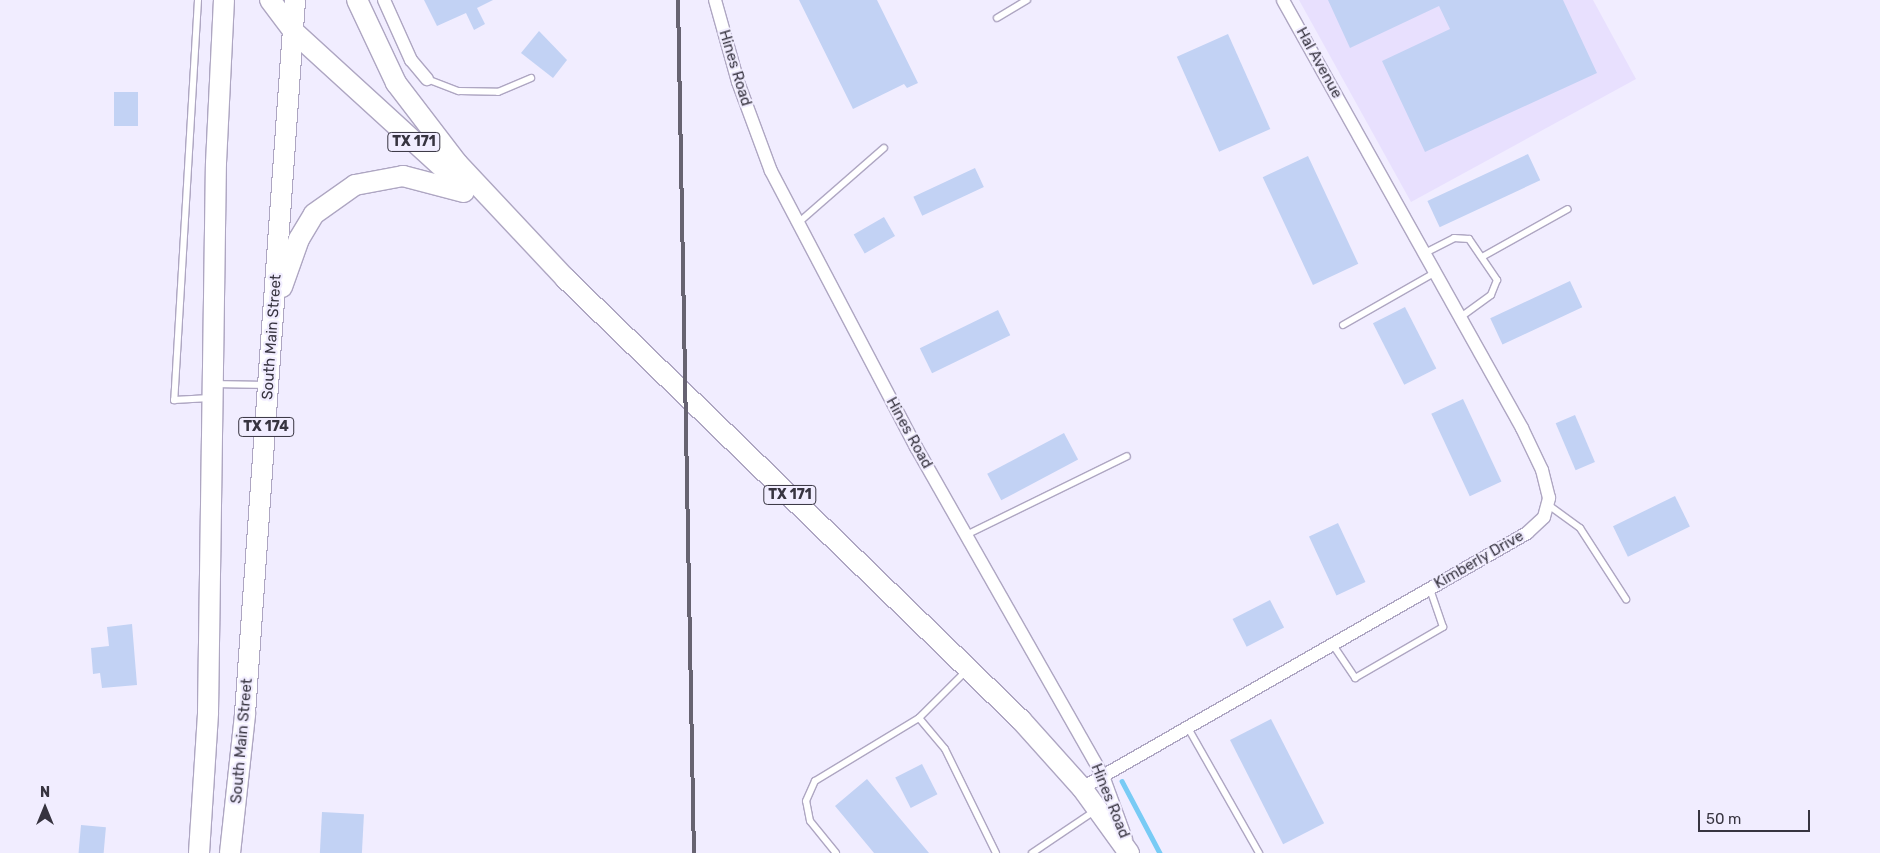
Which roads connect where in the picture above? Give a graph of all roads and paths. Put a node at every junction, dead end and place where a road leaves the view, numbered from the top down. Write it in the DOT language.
graph roads {
  1 [pos="198,0"];
  2 [pos="224,0"];
  3 [pos="270,0"];
  4 [pos="295,0"];
  5 [pos="357,0"];
  6 [pos="384,0"];
  7 [pos="715,0"];
  8 [pos="1027,0"];
  9 [pos="1284,0"];
  10 [pos="997,18"];
  11 [pos="293,31"];
  12 [pos="531,78"];
  13 [pos="428,79"];
  14 [pos="884,148"];
  15 [pos="471,194"];
  16 [pos="1568,209"];
  17 [pos="798,224"];
  18 [pos="1425,252"];
  19 [pos="1482,257"];
  20 [pos="1436,272"];
  21 [pos="565,278"];
  22 [pos="273,315"];
  23 [pos="1461,317"];
  24 [pos="1343,325"];
  25 [pos="268,385"];
  26 [pos="212,391"];
  27 [pos="1128,456"];
  28 [pos="1547,504"];
  29 [pos="966,536"];
  30 [pos="1430,589"];
  31 [pos="1626,599"];
  32 [pos="1333,645"];
  33 [pos="967,670"];
  34 [pos="919,718"];
  35 [pos="1188,728"];
  36 [pos="1103,776"];
  37 [pos="1082,788"];
  38 [pos="1104,806"];
  39 [pos="199,853"];
  40 [pos="230,853"];
  41 [pos="836,853"];
  42 [pos="996,853"];
  43 [pos="1032,853"];
  44 [pos="1130,853"];
  45 [pos="1259,853"];
  1 -- 26 [label="lane"];
  2 -- 26 [label="main road"];
  3 -- 11 [label="main road, TX 171"];
  4 -- 11 [label="main road, South Main Street / TX 174"];
  5 -- 21 [label="main road, TX 171"];
  6 -- 13 [label="street"];
  7 -- 17 [label="street, Hines Road"];
  8 -- 10 [label="lane"];
  9 -- 18 [label="street, Hal Avenue"];
  11 -- 15 [label="main road, TX 171"];
  11 -- 22 [label="main road, South Main Street / TX 174"];
  12 -- 13 [label="lane"];
  14 -- 17 [label="lane"];
  15 -- 21 [label="main road, TX 171"];
  15 -- 22 [label="main road"];
  16 -- 19 [label="lane"];
  17 -- 29 [label="street, Hines Road"];
  18 -- 19 [label="lane"];
  18 -- 20 [label="street"];
  19 -- 23 [label="lane"];
  20 -- 23 [label="street"];
  20 -- 24 [label="lane"];
  21 -- 33 [label="main road, TX 171"];
  22 -- 25 [label="main road, South Main Street / TX 174"];
  23 -- 28 [label="street"];
  25 -- 26 [label="lane"];
  25 -- 40 [label="main road, South Main Street / TX 174"];
  26 -- 39 [label="main road"];
  27 -- 29 [label="lane"];
  28 -- 30 [label="street, Kimberly Drive"];
  28 -- 31 [label="lane"];
  29 -- 36 [label="street, Hines Road"];
  30 -- 32 [label="street, Kimberly Drive"];
  30 -- 32 [label="lane"];
  32 -- 35 [label="street, Kimberly Drive"];
  33 -- 34 [label="lane"];
  33 -- 37 [label="main road, TX 171"];
  34 -- 41 [label="lane"];
  34 -- 42 [label="lane"];
  35 -- 36 [label="street, Kimberly Drive"];
  35 -- 45 [label="lane"];
  36 -- 37 [label="street, Kimberly Drive"];
  36 -- 38 [label="street, Hines Road"];
  37 -- 38 [label="main road, TX 171"];
  38 -- 43 [label="lane"];
  38 -- 44 [label="main road, TX 171"];
}
